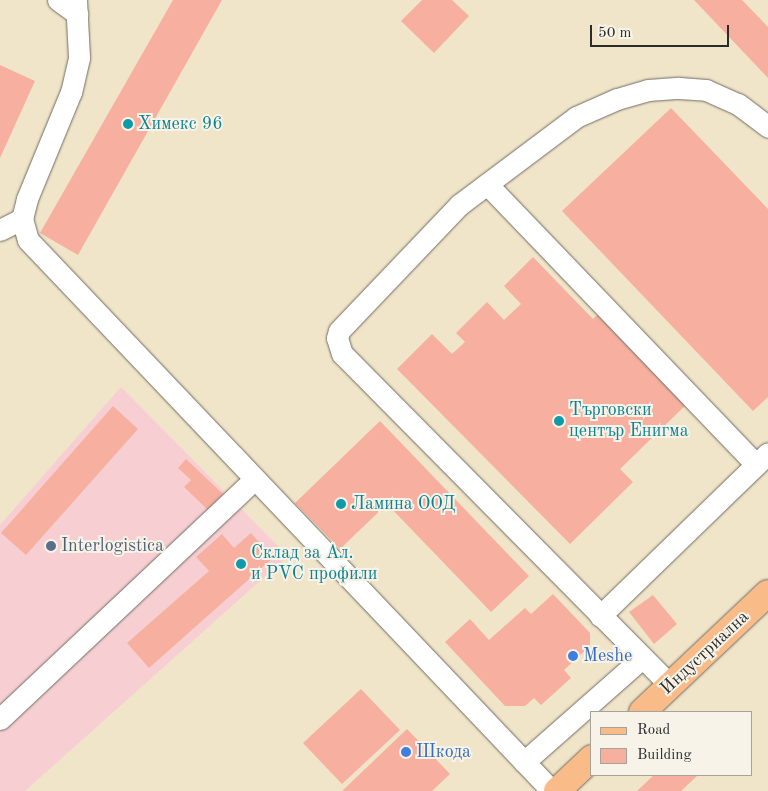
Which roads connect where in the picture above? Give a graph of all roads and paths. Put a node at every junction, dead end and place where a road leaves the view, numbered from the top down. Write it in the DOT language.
graph roads {
  1 [pos="58,0"];
  2 [pos="77,7"];
  3 [pos="768,127"];
  4 [pos="487,184"];
  5 [pos="22,219"];
  6 [pos="0,230"];
  7 [pos="762,459"];
  8 [pos="255,479"];
  9 [pos="768,594"];
  10 [pos="600,616"];
  11 [pos="642,658"];
  12 [pos="671,686"];
  13 [pos="643,711"];
  14 [pos="0,719"];
  15 [pos="590,760"];
  16 [pos="524,762"];
  17 [pos="552,791"];
  18 [pos="557,791"];
  1 -- 2 [label="street"];
  2 -- 5 [label="street"];
  3 -- 4 [label="street"];
  4 -- 7 [label="street"];
  4 -- 10 [label="street"];
  5 -- 6 [label="street"];
  5 -- 8 [label="street"];
  7 -- 10 [label="street"];
  8 -- 14 [label="street"];
  8 -- 16 [label="street"];
  9 -- 12 [label="main road, Индустриална"];
  10 -- 11 [label="street"];
  11 -- 12 [label="street"];
  11 -- 16 [label="street"];
  12 -- 13 [label="main road, Индустриална"];
  15 -- 18 [label="main road"];
  16 -- 17 [label="street"];
}
